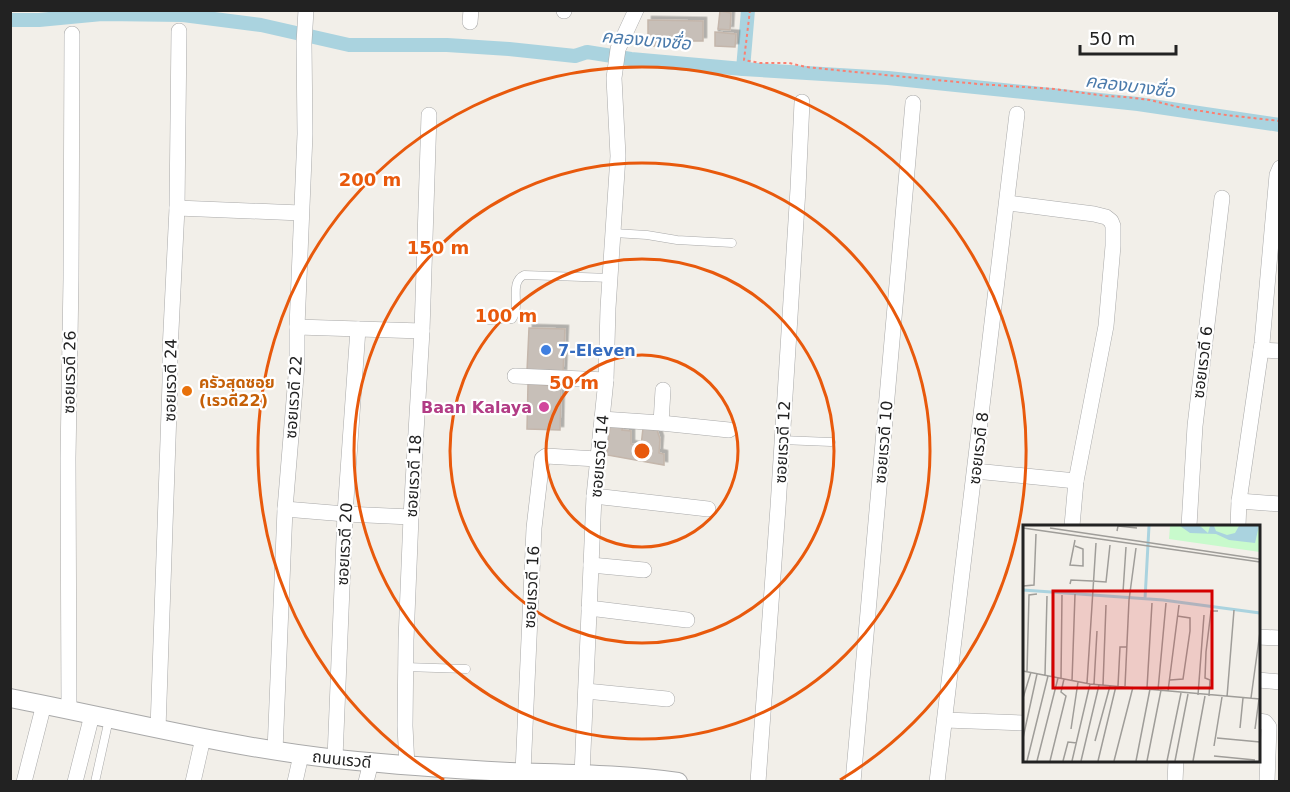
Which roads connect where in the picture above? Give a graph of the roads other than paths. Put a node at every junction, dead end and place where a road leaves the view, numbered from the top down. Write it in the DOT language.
graph roads {
  1 [pos="636,10"];
  2 [pos="305,17"];
  3 [pos="178,31"];
  4 [pos="72,34"];
  5 [pos="802,102"];
  6 [pos="913,103"];
  7 [pos="1017,114"];
  8 [pos="429,115"];
  9 [pos="1280,168"];
  10 [pos="1222,198"];
  11 [pos="1008,203"];
  12 [pos="177,208"];
  13 [pos="301,213"];
  14 [pos="614,233"];
  15 [pos="732,243"];
  16 [pos="610,278"];
  17 [pos="489,320"];
  18 [pos="297,327"];
  19 [pos="358,329"];
  20 [pos="422,331"];
  21 [pos="1261,350"];
  22 [pos="1280,351"];
  23 [pos="515,375"];
  24 [pos="606,380"];
  25 [pos="663,390"];
  26 [pos="602,419"];
  27 [pos="661,423"];
  28 [pos="729,430"];
  29 [pos="781,440"];
  30 [pos="831,442"];
  31 [pos="597,459"];
  32 [pos="975,471"];
  33 [pos="1076,481"];
  34 [pos="594,496"];
  35 [pos="1239,501"];
  36 [pos="1280,504"];
  37 [pos="285,509"];
  38 [pos="708,509"];
  39 [pos="345,514"];
  40 [pos="411,517"];
  41 [pos="1072,525"];
  42 [pos="1189,525"];
  43 [pos="1238,525"];
  44 [pos="591,565"];
  45 [pos="644,570"];
  46 [pos="589,608"];
  47 [pos="687,620"];
  48 [pos="1260,637"];
  49 [pos="1280,638"];
  50 [pos="405,667"];
  51 [pos="466,669"];
  52 [pos="1260,680"];
  53 [pos="1280,682"];
  54 [pos="586,691"];
  55 [pos="10,698"];
  56 [pos="667,699"];
  57 [pos="44,704"];
  58 [pos="69,710"];
  59 [pos="100,717"];
  60 [pos="945,720"];
  61 [pos="1260,722"];
  62 [pos="1023,723"];
  63 [pos="158,729"];
  64 [pos="203,738"];
  65 [pos="275,751"];
  66 [pos="301,755"];
  67 [pos="336,758"];
  68 [pos="370,762"];
  69 [pos="1176,762"];
  70 [pos="407,766"];
  71 [pos="461,775"];
  72 [pos="514,775"];
  73 [pos="582,775"];
  74 [pos="648,780"];
  75 [pos="24,782"];
  76 [pos="75,782"];
  77 [pos="95,782"];
  78 [pos="193,782"];
  79 [pos="295,782"];
  80 [pos="366,782"];
  81 [pos="678,782"];
  82 [pos="758,782"];
  83 [pos="853,782"];
  84 [pos="937,782"];
  85 [pos="1175,782"];
  86 [pos="1267,782"];
  1 -- 14 [label="street, ซอยเรวดี 14"];
  2 -- 13 [label="street, ซอยเรวดี 22"];
  3 -- 12 [label="street, ซอยเรวดี 24"];
  4 -- 58 [label="street, ซอยเรวดี 26"];
  5 -- 29 [label="street, ซอยเรวดี 12"];
  6 -- 83 [label="street, ซอยเรวดี 10"];
  7 -- 11 [label="street, ซอยเรวดี 8"];
  8 -- 20 [label="street, ซอยเรวดี 18"];
  9 -- 21 [label="street"];
  10 -- 42 [label="street, ซอยเรวดี 6"];
  11 -- 32 [label="street, ซอยเรวดี 8"];
  11 -- 33 [label="street"];
  12 -- 13 [label="street"];
  12 -- 63 [label="street, ซอยเรวดี 24"];
  13 -- 18 [label="street, ซอยเรวดี 22"];
  14 -- 15 [label="lane"];
  14 -- 16 [label="street, ซอยเรวดี 14"];
  16 -- 17 [label="lane"];
  16 -- 24 [label="street, ซอยเรวดี 14"];
  18 -- 19 [label="street"];
  18 -- 37 [label="street, ซอยเรวดี 22"];
  19 -- 20 [label="street"];
  19 -- 39 [label="street, ซอยเรวดี 20"];
  20 -- 40 [label="street, ซอยเรวดี 18"];
  21 -- 22 [label="street"];
  21 -- 35 [label="street"];
  23 -- 24 [label="street"];
  24 -- 26 [label="street, ซอยเรวดี 14"];
  25 -- 27 [label="street"];
  26 -- 27 [label="street"];
  26 -- 31 [label="street, ซอยเรวดี 14"];
  27 -- 28 [label="street"];
  29 -- 30 [label="lane"];
  29 -- 82 [label="street, ซอยเรวดี 12"];
  31 -- 34 [label="street, ซอยเรวดี 14"];
  31 -- 72 [label="street, ซอยเรวดี 16"];
  32 -- 33 [label="street"];
  32 -- 60 [label="street, ซอยเรวดี 8"];
  33 -- 41 [label="street"];
  34 -- 38 [label="street"];
  34 -- 44 [label="street, ซอยเรวดี 14"];
  35 -- 36 [label="street"];
  35 -- 43 [label="street"];
  37 -- 39 [label="street"];
  37 -- 65 [label="street, ซอยเรวดี 22"];
  39 -- 40 [label="street"];
  39 -- 67 [label="street, ซอยเรวดี 20"];
  40 -- 50 [label="street, ซอยเรวดี 18"];
  44 -- 45 [label="street"];
  44 -- 46 [label="street, ซอยเรวดี 14"];
  46 -- 47 [label="street"];
  46 -- 54 [label="street, ซอยเรวดี 14"];
  48 -- 49 [label="street"];
  50 -- 51 [label="lane"];
  50 -- 70 [label="street, ซอยเรวดี 18"];
  52 -- 53 [label="street"];
  54 -- 56 [label="street"];
  54 -- 73 [label="street, ซอยเรวดี 14"];
  55 -- 57 [label="street, ถนนเรวดี"];
  57 -- 58 [label="street, ถนนเรวดี"];
  57 -- 75 [label="street"];
  58 -- 59 [label="street, ถนนเรวดี"];
  59 -- 63 [label="street, ถนนเรวดี"];
  59 -- 76 [label="street"];
  59 -- 77 [label="lane"];
  60 -- 62 [label="street"];
  60 -- 84 [label="street, ซอยเรวดี 8"];
  61 -- 86 [label="street"];
  63 -- 64 [label="street, ถนนเรวดี"];
  64 -- 65 [label="street, ถนนเรวดี"];
  64 -- 78 [label="street"];
  65 -- 66 [label="street, ถนนเรวดี"];
  66 -- 67 [label="street, ถนนเรวดี"];
  66 -- 79 [label="street"];
  67 -- 68 [label="street, ถนนเรวดี"];
  68 -- 70 [label="street, ถนนเรวดี"];
  68 -- 80 [label="street"];
  69 -- 85 [label="street"];
  70 -- 71 [label="street, ถนนเรวดี"];
  71 -- 72 [label="street, ถนนเรวดี"];
  72 -- 73 [label="street, ถนนเรวดี"];
  73 -- 74 [label="street, ถนนเรวดี"];
  74 -- 81 [label="street, ถนนเรวดี"];
}
